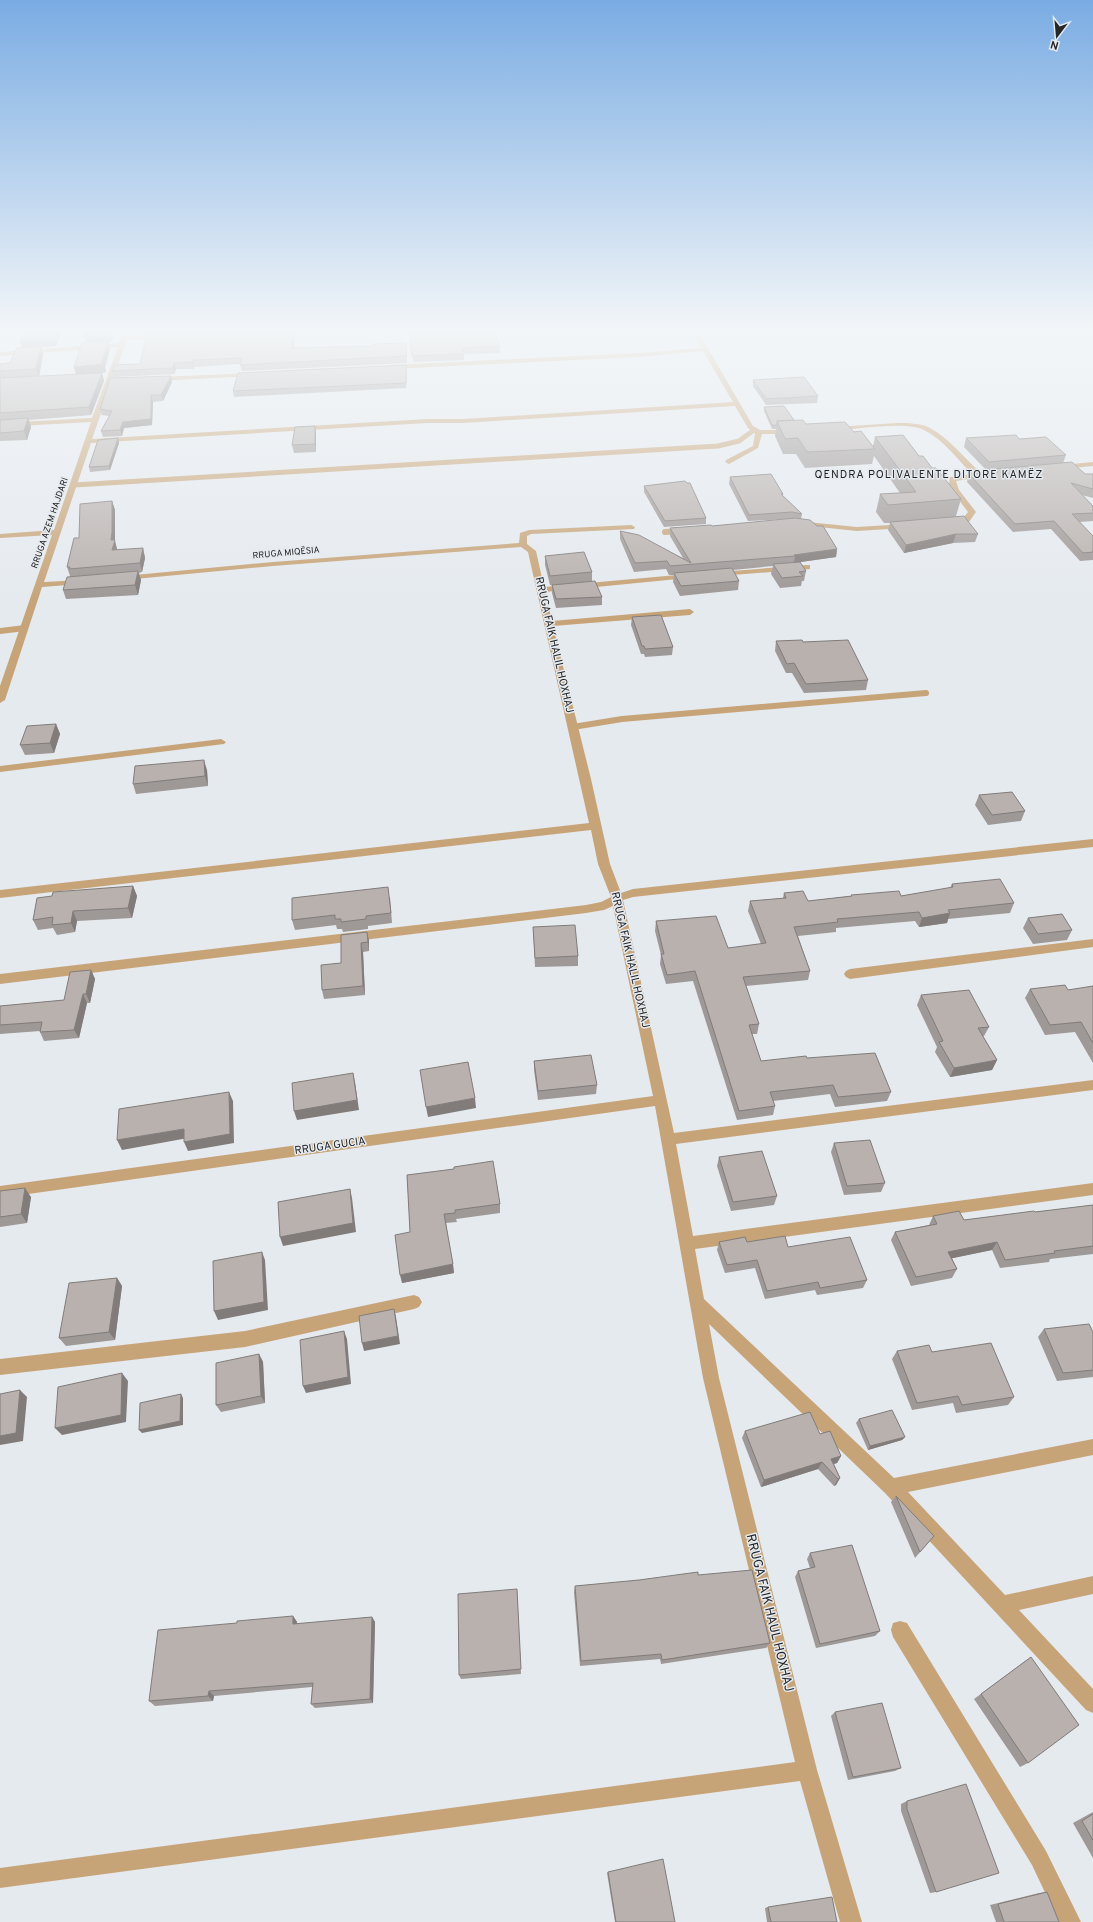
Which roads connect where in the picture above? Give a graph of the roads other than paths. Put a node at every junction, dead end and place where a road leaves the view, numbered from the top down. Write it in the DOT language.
graph roads {
  1 [pos="95,420"];
  2 [pos="84,421"];
  3 [pos="476,421"];
  4 [pos="746,421"];
  5 [pos="0,426"];
  6 [pos="831,430"];
  7 [pos="757,431"];
  8 [pos="800,432"];
  9 [pos="88,441"];
  10 [pos="729,462"];
  11 [pos="1093,464"];
  12 [pos="1054,468"];
  13 [pos="74,485"];
  14 [pos="791,523"];
  15 [pos="943,523"];
  16 [pos="912,525"];
  17 [pos="631,527"];
  18 [pos="689,530"];
  19 [pos="58,532"];
  20 [pos="665,532"];
  21 [pos="0,536"];
  22 [pos="523,545"];
  23 [pos="807,567"];
  24 [pos="712,575"];
  25 [pos="696,576"];
  26 [pos="118,579"];
  27 [pos="87,581"];
  28 [pos="39,585"];
  29 [pos="542,590"];
  30 [pos="690,612"];
  31 [pos="549,624"];
  32 [pos="25,628"];
  33 [pos="0,631"];
  34 [pos="926,693"];
  35 [pos="0,700"];
  36 [pos="573,726"];
  37 [pos="221,742"];
  38 [pos="0,768"];
  39 [pos="595,826"];
  40 [pos="1093,844"];
  41 [pos="0,894"];
  42 [pos="617,898"];
  43 [pos="1093,943"];
  44 [pos="850,974"];
  45 [pos="0,979"];
  46 [pos="1093,1085"];
  47 [pos="661,1100"];
  48 [pos="669,1139"];
  49 [pos="1093,1189"];
  50 [pos="0,1192"];
  51 [pos="687,1243"];
  52 [pos="414,1302"];
  53 [pos="697,1302"];
  54 [pos="0,1366"];
  55 [pos="1093,1447"];
  56 [pos="890,1487"];
  57 [pos="1093,1585"];
  58 [pos="1001,1605"];
  59 [pos="900,1630"];
  60 [pos="1093,1704"];
  61 [pos="807,1770"];
  62 [pos="0,1878"];
  63 [pos="851,1922"];
  64 [pos="1070,1922"];
  1 -- 9 [label="street, RRUGA AZEM HAJDARI"];
  2 -- 5 [label="street"];
  3 -- 9 [label="street"];
  4 -- 7 [label="street"];
  6 -- 15 [label="street"];
  7 -- 8 [label="street"];
  7 -- 10 [label="street"];
  7 -- 13 [label="lane"];
  9 -- 13 [label="street, RRUGA AZEM HAJDARI"];
  11 -- 12 [label="street"];
  13 -- 19 [label="street, RRUGA AZEM HAJDARI"];
  14 -- 16 [label="street"];
  17 -- 22 [label="street"];
  18 -- 20 [label="lane"];
  19 -- 21 [label="street"];
  19 -- 28 [label="street, RRUGA AZEM HAJDARI"];
  22 -- 26 [label="street, RRUGA MIQËSIA"];
  22 -- 29 [label="street, RRUGA FAIK HALIL HOXHAJ"];
  23 -- 24 [label="street"];
  25 -- 29 [label="street"];
  27 -- 28 [label="street"];
  28 -- 32 [label="street, RRUGA AZEM HAJDARI"];
  29 -- 31 [label="street, RRUGA FAIK HALIL HOXHAJ"];
  30 -- 31 [label="street"];
  31 -- 36 [label="street, RRUGA FAIK HALIL HOXHAJ"];
  32 -- 33 [label="lane"];
  32 -- 35 [label="street, RRUGA AZEM HAJDARI"];
  34 -- 36 [label="lane"];
  36 -- 39 [label="street, RRUGA FAIK HALIL HOXHAJ"];
  37 -- 38 [label="street"];
  39 -- 41 [label="street"];
  39 -- 42 [label="street, RRUGA FAIK HALIL HOXHAJ"];
  40 -- 42 [label="street"];
  42 -- 45 [label="street"];
  42 -- 47 [label="street, RRUGA FAIK HALIL HOXHAJ"];
  43 -- 44 [label="street"];
  46 -- 48 [label="street"];
  47 -- 48 [label="street, RRUGA FAIK HALIL HOXHAJ"];
  47 -- 50 [label="street, RRUGA GUCIA"];
  48 -- 51 [label="street, RRUGA FAIK HALIL HOXHAJ"];
  49 -- 51 [label="street"];
  51 -- 53 [label="street, RRUGA FAIK HALIL HOXHAJ"];
  52 -- 54 [label="street"];
  53 -- 56 [label="street"];
  53 -- 61 [label="street, RRUGA FAIK HAUL HOXHAJ"];
  55 -- 56 [label="street"];
  56 -- 58 [label="street"];
  57 -- 58 [label="street"];
  58 -- 60 [label="street"];
  59 -- 64 [label="street"];
  61 -- 62 [label="street"];
  61 -- 63 [label="street, RRUGA FAIK HAUL HOXHAJ"];
}
